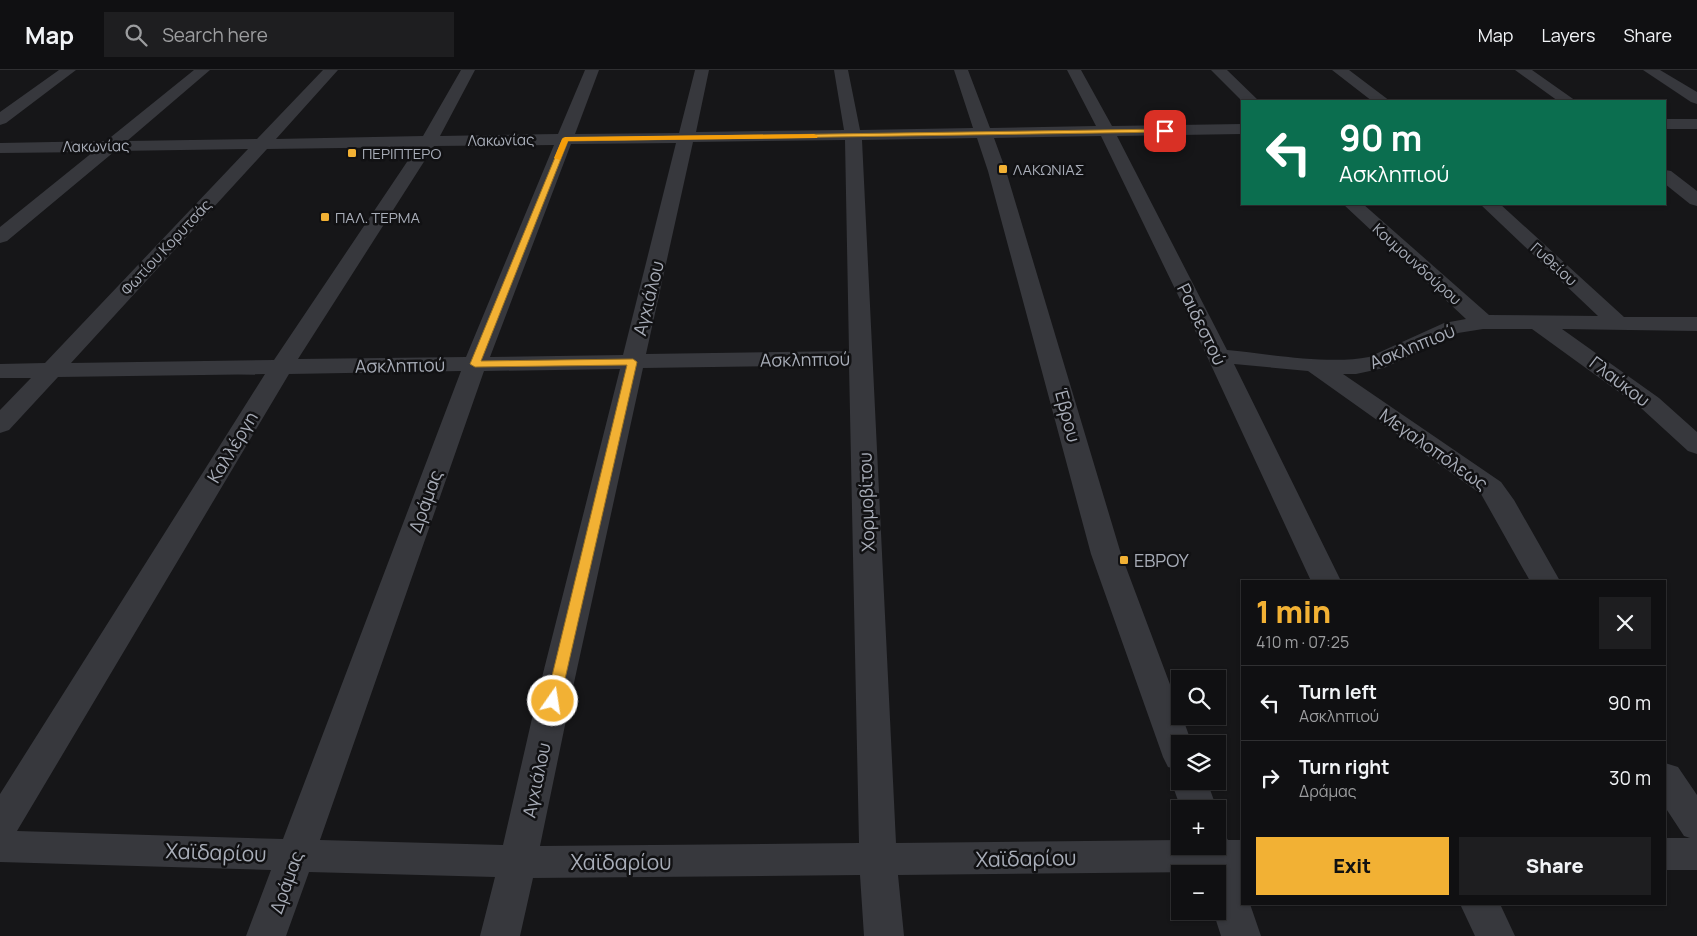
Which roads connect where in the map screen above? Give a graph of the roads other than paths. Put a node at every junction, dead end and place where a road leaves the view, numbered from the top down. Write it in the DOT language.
graph roads {
  1 [pos="69,70"];
  2 [pos="203,70"];
  3 [pos="331,70"];
  4 [pos="468,70"];
  5 [pos="592,70"];
  6 [pos="702,70"];
  7 [pos="841,70"];
  8 [pos="961,70"];
  9 [pos="1074,70"];
  10 [pos="1218,70"];
  11 [pos="1339,70"];
  12 [pos="1522,70"];
  13 [pos="1650,70"];
  14 [pos="1697,99"];
  15 [pos="1250,100"];
  16 [pos="1381,100"];
  17 [pos="1567,100"];
  18 [pos="0,120"];
  19 [pos="1666,124"];
  20 [pos="1697,124"];
  21 [pos="1241,130"];
  22 [pos="1107,131"];
  23 [pos="984,133"];
  24 [pos="853,136"];
  25 [pos="687,138"];
  26 [pos="565,139"];
  27 [pos="429,141"];
  28 [pos="262,144"];
  29 [pos="111,146"];
  30 [pos="0,148"];
  31 [pos="1666,176"];
  32 [pos="1697,200"];
  33 [pos="1353,205"];
  34 [pos="1490,205"];
  35 [pos="0,237"];
  36 [pos="1483,322"];
  37 [pos="1537,322"];
  38 [pos="1619,324"];
  39 [pos="1697,324"];
  40 [pos="1218,356"];
  41 [pos="861,358"];
  42 [pos="633,362"];
  43 [pos="475,364"];
  44 [pos="1314,365"];
  45 [pos="281,367"];
  46 [pos="51,370"];
  47 [pos="0,371"];
  48 [pos="0,425"];
  49 [pos="1697,446"];
  50 [pos="1326,580"];
  51 [pos="1544,580"];
  52 [pos="1172,735"];
  53 [pos="1666,778"];
  54 [pos="1697,825"];
  55 [pos="0,826"];
  56 [pos="0,846"];
  57 [pos="296,854"];
  58 [pos="1171,854"];
  59 [pos="1666,854"];
  60 [pos="1697,854"];
  61 [pos="1224,855"];
  62 [pos="878,860"];
  63 [pos="518,862"];
  64 [pos="1480,905"];
  65 [pos="266,936"];
  66 [pos="500,936"];
  67 [pos="884,936"];
  68 [pos="1241,936"];
  69 [pos="1495,936"];
  1 -- 18 [label="street"];
  2 -- 29 [label="street"];
  3 -- 28 [label="street, Φωτίου Κορυτσάς"];
  4 -- 27 [label="street, Καλλέργη"];
  5 -- 26 [label="street, Δράμας"];
  6 -- 25 [label="street, Αγχιάλου"];
  7 -- 24 [label="street, Χορμοβίτου"];
  8 -- 23 [label="street, Έβρου"];
  9 -- 22 [label="street, Ραιδεστού"];
  10 -- 15 [label="street"];
  11 -- 16 [label="street"];
  12 -- 17 [label="street"];
  13 -- 14 [label="street"];
  19 -- 20 [label="street"];
  21 -- 22 [label="street, Λακωνίας"];
  22 -- 23 [label="street, Λακωνίας"];
  22 -- 40 [label="street, Ραιδεστού"];
  23 -- 24 [label="street, Λακωνίας"];
  23 -- 52 [label="street, Έβρου"];
  24 -- 25 [label="street, Λακωνίας"];
  24 -- 41 [label="street, Χορμοβίτου"];
  25 -- 26 [label="street, Λακωνίας"];
  25 -- 42 [label="street, Αγχιάλου"];
  26 -- 27 [label="street, Λακωνίας"];
  26 -- 43 [label="street, Δράμας"];
  27 -- 28 [label="street, Λακωνίας"];
  27 -- 45 [label="street, Καλλέργη"];
  28 -- 29 [label="street, Λακωνίας"];
  28 -- 46 [label="street, Φωτίου Κορυτσάς"];
  29 -- 30 [label="street, Λακωνίας"];
  29 -- 35 [label="street"];
  31 -- 32 [label="street"];
  33 -- 36 [label="street, Κουμουνδούρου"];
  34 -- 38 [label="street, Γυθείου"];
  36 -- 37 [label="street, Ασκληπιού"];
  36 -- 44 [label="street, Ασκληπιού"];
  37 -- 38 [label="street, Ασκληπιού"];
  37 -- 49 [label="street, Γλαύκου"];
  38 -- 39 [label="street, Ασκληπιού"];
  40 -- 44 [label="street, Ασκληπιού"];
  40 -- 50 [label="street, Ραιδεστού"];
  41 -- 42 [label="street, Ασκληπιού"];
  41 -- 62 [label="street, Χορμοβίτου"];
  42 -- 43 [label="street, Ασκληπιού"];
  42 -- 63 [label="street, Αγχιάλου"];
  43 -- 45 [label="street, Ασκληπιού"];
  43 -- 57 [label="street, Δράμας"];
  44 -- 51 [label="street, Μεγαλοπόλεως"];
  45 -- 46 [label="street, Ασκληπιού"];
  45 -- 55 [label="street, Καλλέργη"];
  46 -- 47 [label="street, Ασκληπιού"];
  46 -- 48 [label="street, Φωτίου Κορυτσάς"];
  53 -- 54 [label="street"];
  56 -- 57 [label="street, Χαϊδαρίου"];
  57 -- 63 [label="street, Χαϊδαρίου"];
  57 -- 65 [label="street, Δράμας"];
  58 -- 62 [label="street, Χαϊδαρίου"];
  59 -- 60 [label="street"];
  61 -- 68 [label="street"];
  62 -- 63 [label="street, Χαϊδαρίου"];
  62 -- 67 [label="street, Χορμοβίτου"];
  63 -- 66 [label="street, Αγχιάλου"];
  64 -- 69 [label="street"];
}
